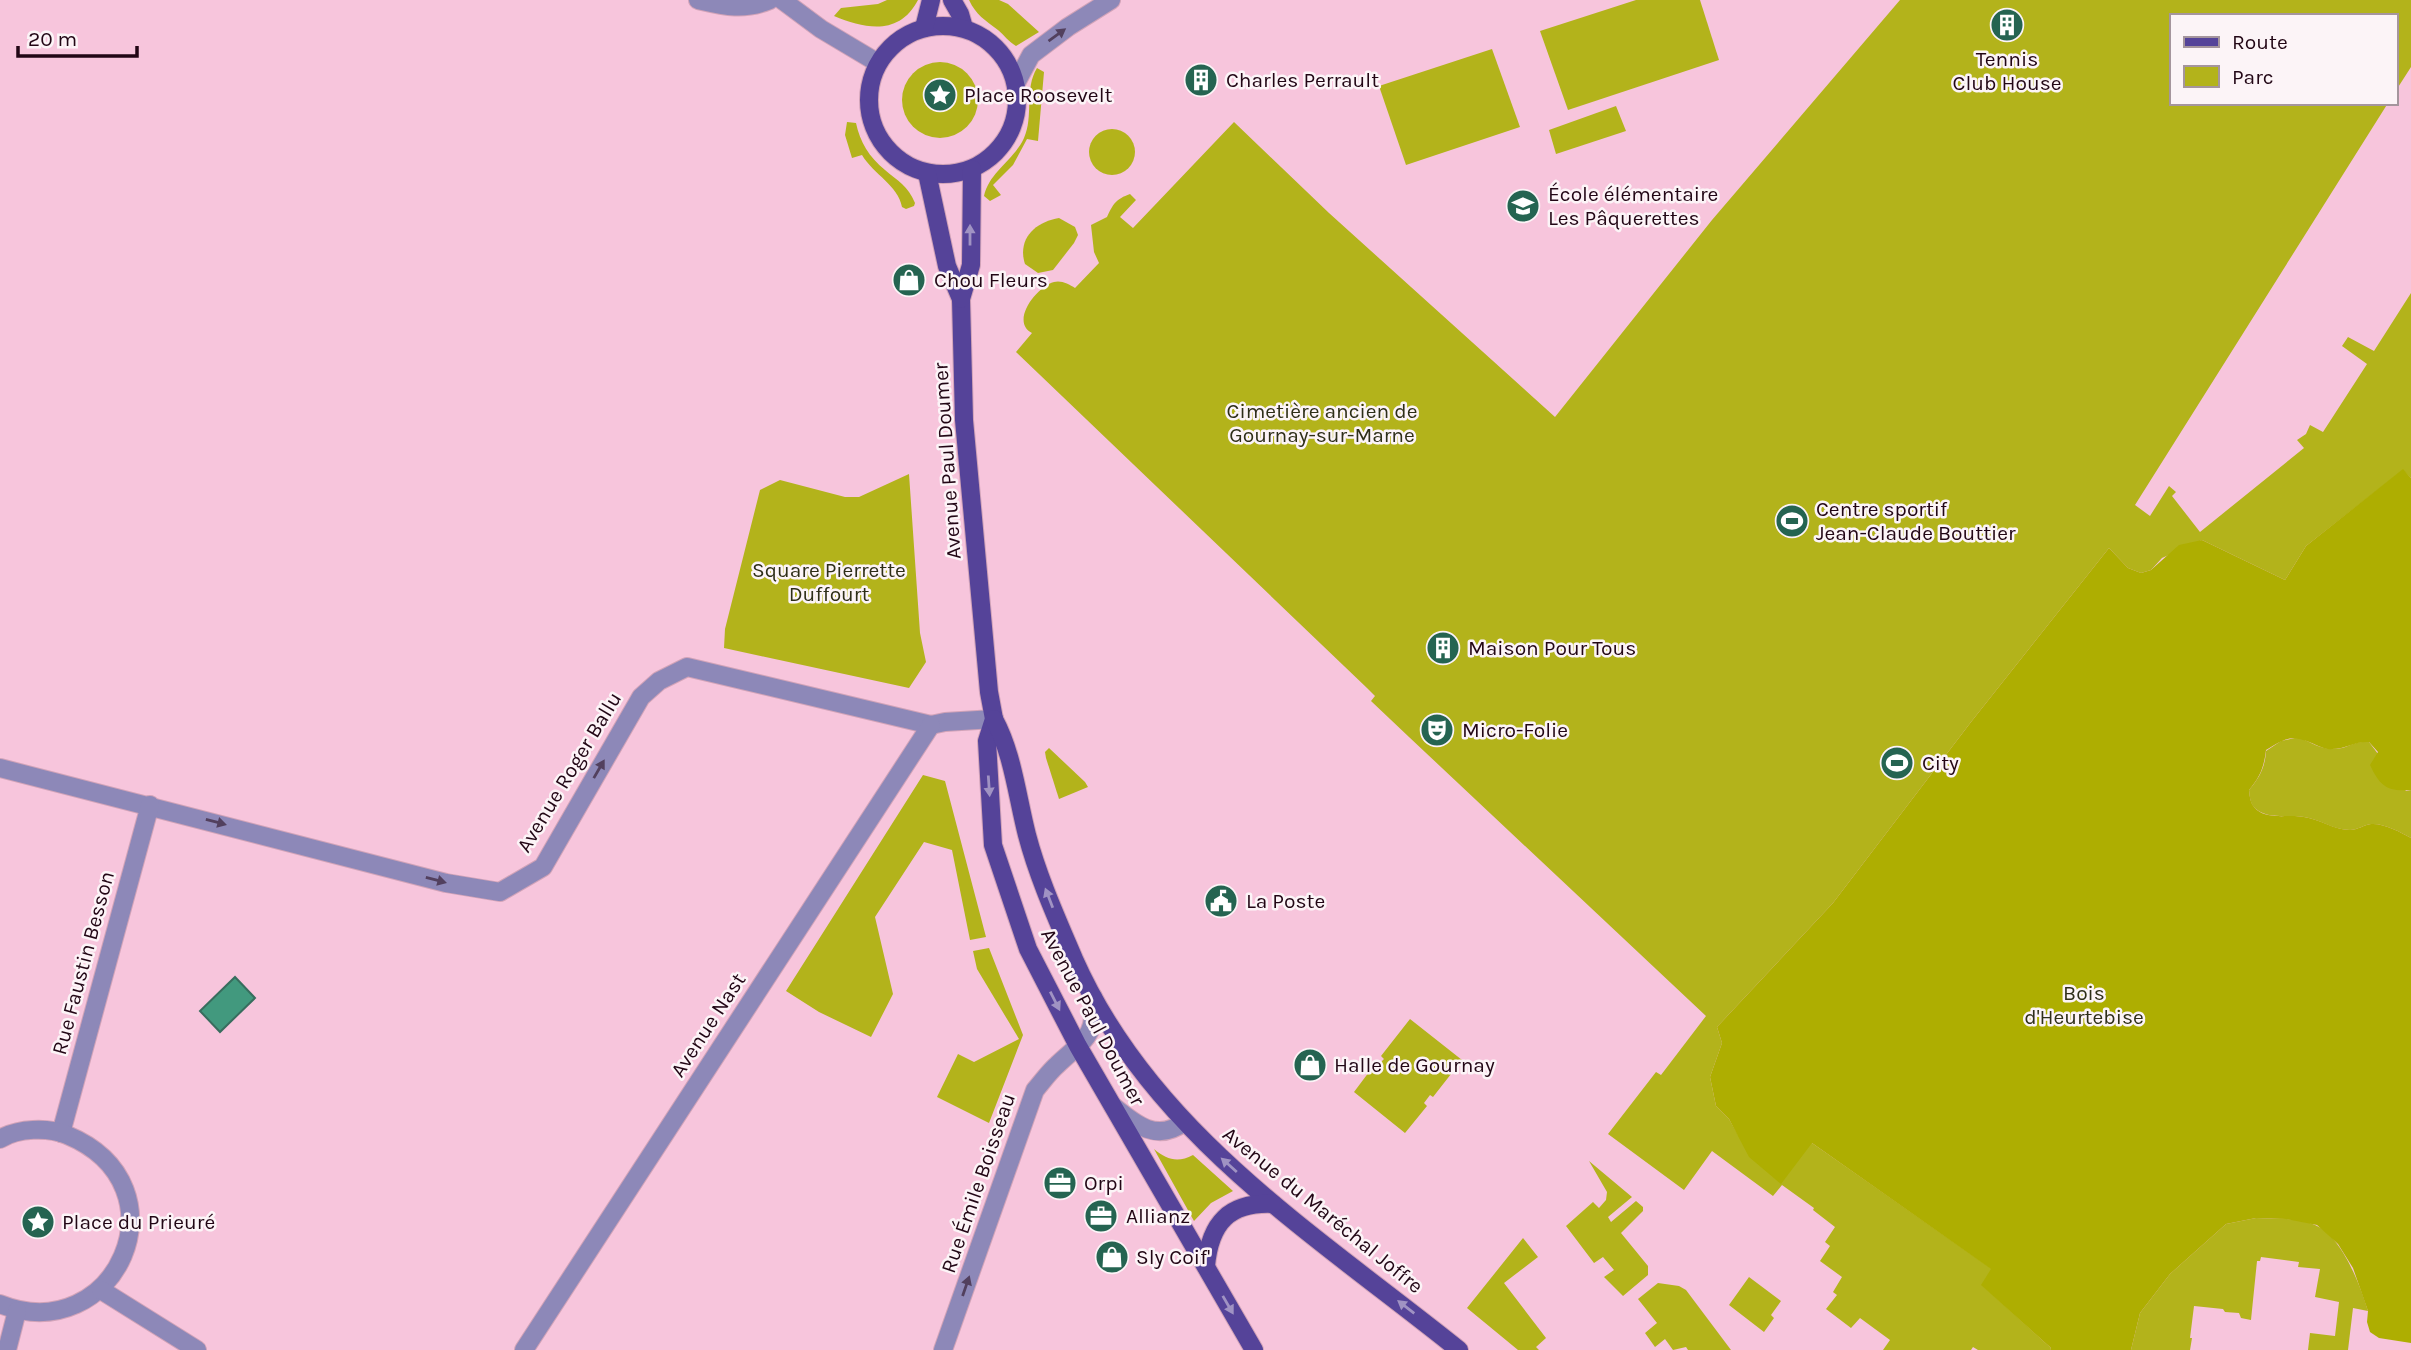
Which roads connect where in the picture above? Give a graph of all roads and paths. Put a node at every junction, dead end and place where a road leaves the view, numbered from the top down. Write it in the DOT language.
graph roads {
  1 [pos="698,0"];
  2 [pos="769,0"];
  3 [pos="782,0"];
  4 [pos="931,0"];
  5 [pos="951,0"];
  6 [pos="1111,0"];
  7 [pos="924,28"];
  8 [pos="964,28"];
  9 [pos="878,63"];
  10 [pos="1016,83"];
  11 [pos="972,169"];
  12 [pos="927,173"];
  13 [pos="961,299"];
  14 [pos="994,719"];
  15 [pos="931,725"];
  16 [pos="0,768"];
  17 [pos="150,805"];
  18 [pos="1093,998"];
  19 [pos="1078,1046"];
  20 [pos="1113,1106"];
  21 [pos="1184,1122"];
  22 [pos="61,1133"];
  23 [pos="0,1139"];
  24 [pos="1273,1204"];
  25 [pos="1206,1266"];
  26 [pos="101,1290"];
  27 [pos="8,1308"];
  28 [pos="6,1350"];
  29 [pos="197,1350"];
  30 [pos="524,1350"];
  31 [pos="943,1350"];
  32 [pos="1254,1350"];
  33 [pos="1459,1350"];
  1 -- 2 [label="street"];
  3 -- 9 [label="street"];
  4 -- 7 [label="main road"];
  5 -- 8 [label="main road"];
  10 -- 6 [label="street, one-way"];
  7 -- 8 [label="main road"];
  7 -- 9 [label="main road"];
  8 -- 10 [label="main road"];
  9 -- 12 [label="main road"];
  10 -- 11 [label="main road"];
  11 -- 12 [label="main road"];
  13 -- 11 [label="main road, Avenue Paul Doumer, one-way"];
  12 -- 13 [label="main road, Avenue Paul Doumer"];
  13 -- 14 [label="main road, Avenue Paul Doumer"];
  14 -- 15 [label="street"];
  18 -- 14 [label="main road, Avenue du Maréchal Joffre, one-way"];
  14 -- 19 [label="main road, Avenue Paul Doumer, one-way"];
  17 -- 15 [label="street, Avenue Roger Ballu, one-way"];
  15 -- 30 [label="street, Avenue Nast"];
  16 -- 17 [label="street, Avenue Roger Ballu"];
  17 -- 22 [label="street, Rue Faustin Besson"];
  18 -- 19 [label="street, Rue Émile Boisseau"];
  18 -- 21 [label="main road, Avenue du Maréchal Joffre"];
  19 -- 20 [label="main road, Avenue Paul Doumer"];
  31 -- 19 [label="street, Rue Émile Boisseau, one-way"];
  20 -- 21 [label="street"];
  20 -- 25 [label="main road, Avenue Paul Doumer"];
  24 -- 21 [label="main road, Avenue du Maréchal Joffre, one-way"];
  22 -- 23 [label="street"];
  22 -- 26 [label="street"];
  24 -- 25 [label="main road"];
  33 -- 24 [label="main road, Avenue du Maréchal Joffre, one-way"];
  25 -- 32 [label="main road, Avenue Paul Doumer, one-way"];
  26 -- 27 [label="street"];
  26 -- 29 [label="street"];
  27 -- 28 [label="street"];
}
